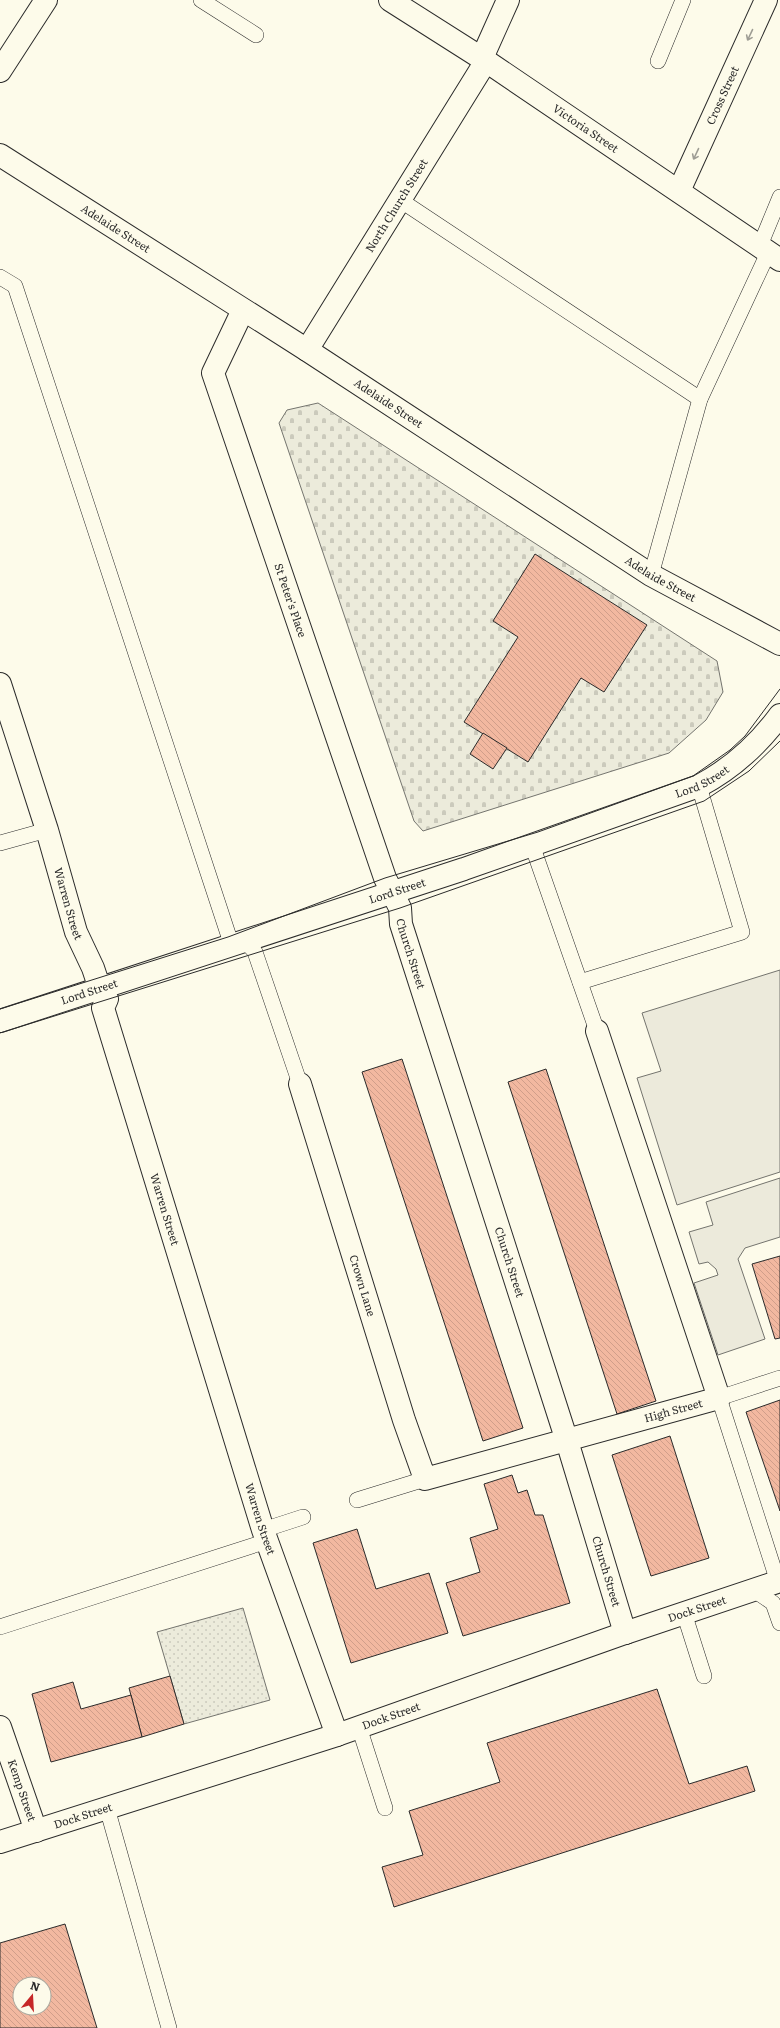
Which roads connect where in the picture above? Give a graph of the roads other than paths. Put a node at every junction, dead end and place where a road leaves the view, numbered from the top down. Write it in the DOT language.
graph roads {
  1 [pos="46,0"];
  2 [pos="200,0"];
  3 [pos="390,0"];
  4 [pos="508,0"];
  5 [pos="684,0"];
  6 [pos="766,0"];
  7 [pos="256,35"];
  8 [pos="484,60"];
  9 [pos="658,61"];
  10 [pos="0,72"];
  11 [pos="0,155"];
  12 [pos="679,191"];
  13 [pos="780,197"];
  14 [pos="400,200"];
  15 [pos="769,254"];
  16 [pos="0,277"];
  17 [pos="243,310"];
  18 [pos="307,350"];
  19 [pos="700,399"];
  20 [pos="651,576"];
  21 [pos="780,644"];
  22 [pos="0,684"];
  23 [pos="778,722"];
  24 [pos="699,786"];
  25 [pos="47,830"];
  26 [pos="0,843"];
  27 [pos="532,845"];
  28 [pos="391,893"];
  29 [pos="245,947"];
  30 [pos="580,982"];
  31 [pos="100,990"];
  32 [pos="0,1021"];
  33 [pos="597,1031"];
  34 [pos="300,1084"];
  35 [pos="780,1378"];
  36 [pos="719,1398"];
  37 [pos="567,1441"];
  38 [pos="425,1480"];
  39 [pos="357,1500"];
  40 [pos="303,1517"];
  41 [pos="265,1536"];
  42 [pos="779,1582"];
  43 [pos="754,1590"];
  44 [pos="684,1613"];
  45 [pos="780,1623"];
  46 [pos="0,1627"];
  47 [pos="625,1633"];
  48 [pos="704,1676"];
  49 [pos="0,1727"];
  50 [pos="359,1727"];
  51 [pos="337,1736"];
  52 [pos="107,1808"];
  53 [pos="385,1808"];
  54 [pos="36,1831"];
  55 [pos="0,1842"];
  56 [pos="169,2028"];
  1 -- 10 [label="main road"];
  2 -- 7 [label="lane"];
  3 -- 8 [label="main road, Victoria Street"];
  4 -- 8 [label="main road, North Church Street"];
  5 -- 9 [label="lane"];
  6 -- 12 [label="main road, Cross Street, one-way"];
  8 -- 12 [label="main road, Victoria Street"];
  8 -- 14 [label="main road, North Church Street"];
  11 -- 17 [label="main road, Adelaide Street"];
  12 -- 15 [label="main road, Victoria Street"];
  13 -- 15 [label="lane"];
  14 -- 18 [label="main road, North Church Street"];
  14 -- 19 [label="lane"];
  15 -- 19 [label="lane"];
  16 -- 29 [label="lane, Crown Lane"];
  17 -- 18 [label="main road, Adelaide Street"];
  17 -- 28 [label="main road, St Peter's Place"];
  18 -- 20 [label="main road, Adelaide Street"];
  19 -- 20 [label="lane"];
  20 -- 21 [label="main road, Adelaide Street"];
  22 -- 25 [label="main road, Warren Street"];
  23 -- 24 [label="main road, Lord Street"];
  24 -- 27 [label="main road, Lord Street"];
  24 -- 30 [label="lane"];
  25 -- 26 [label="lane"];
  25 -- 31 [label="main road, Warren Street"];
  27 -- 28 [label="main road, Lord Street"];
  27 -- 30 [label="lane"];
  28 -- 29 [label="main road, Lord Street"];
  28 -- 37 [label="main road, Church Street"];
  29 -- 31 [label="main road, Lord Street"];
  29 -- 34 [label="lane, Crown Lane"];
  30 -- 33 [label="lane"];
  31 -- 32 [label="main road, Lord Street"];
  31 -- 41 [label="main road, Warren Street"];
  33 -- 36 [label="main road"];
  34 -- 38 [label="main road, Crown Lane"];
  35 -- 36 [label="lane, High Street"];
  36 -- 37 [label="main road, High Street"];
  36 -- 42 [label="lane"];
  37 -- 38 [label="main road"];
  37 -- 47 [label="main road, Church Street"];
  38 -- 39 [label="lane"];
  40 -- 41 [label="lane"];
  41 -- 46 [label="lane"];
  41 -- 51 [label="main road, Warren Street"];
  42 -- 43 [label="main road, Dock Street"];
  43 -- 44 [label="main road, Dock Street"];
  43 -- 45 [label="lane"];
  44 -- 47 [label="main road, Dock Street"];
  44 -- 48 [label="lane"];
  47 -- 50 [label="main road, Dock Street"];
  49 -- 54 [label="main road, Kemp Street"];
  50 -- 51 [label="main road, Dock Street"];
  50 -- 53 [label="lane"];
  51 -- 52 [label="main road, Dock Street"];
  52 -- 54 [label="main road, Dock Street"];
  52 -- 56 [label="lane"];
  54 -- 55 [label="main road, Dock Street"];
}
